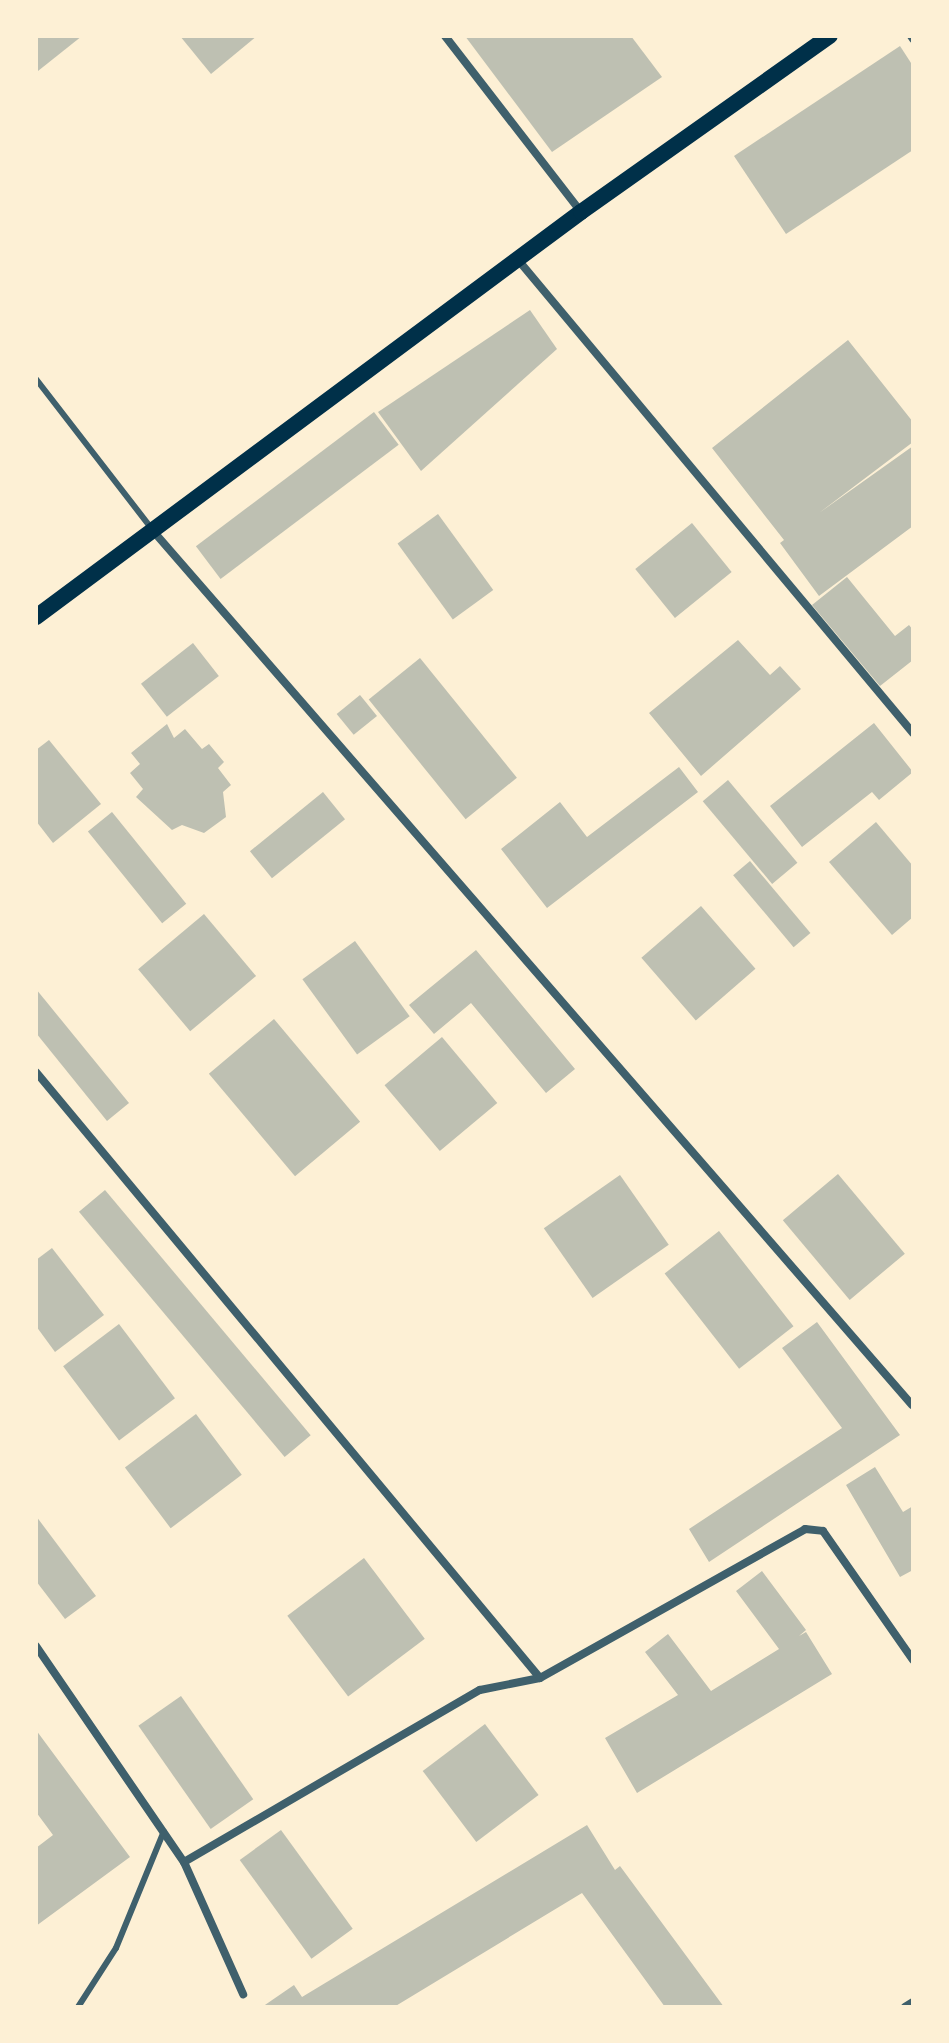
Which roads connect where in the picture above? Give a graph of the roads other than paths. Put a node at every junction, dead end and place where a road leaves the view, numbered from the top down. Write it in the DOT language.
graph roads {
  1 [pos="445,36"];
  2 [pos="830,36"];
  3 [pos="581,212"];
  4 [pos="519,261"];
  5 [pos="36,379"];
  6 [pos="154,532"];
  7 [pos="36,617"];
  8 [pos="913,733"];
  9 [pos="36,1072"];
  10 [pos="912,1405"];
  11 [pos="36,1646"];
  12 [pos="913,1660"];
  13 [pos="540,1678"];
  14 [pos="164,1831"];
  15 [pos="184,1862"];
  16 [pos="243,1994"];
  17 [pos="913,2002"];
  18 [pos="78,2007"];
  19 [pos="905,2007"];
  1 -- 3 [label="street"];
  2 -- 3 [label="main road"];
  3 -- 4 [label="main road"];
  4 -- 6 [label="main road"];
  4 -- 8 [label="street"];
  5 -- 6 [label="lane"];
  6 -- 7 [label="main road"];
  6 -- 10 [label="street"];
  9 -- 13 [label="street"];
  11 -- 14 [label="street"];
  12 -- 13 [label="street"];
  13 -- 15 [label="street"];
  14 -- 15 [label="street"];
  14 -- 18 [label="lane"];
  15 -- 16 [label="street"];
  17 -- 19 [label="street"];
}
